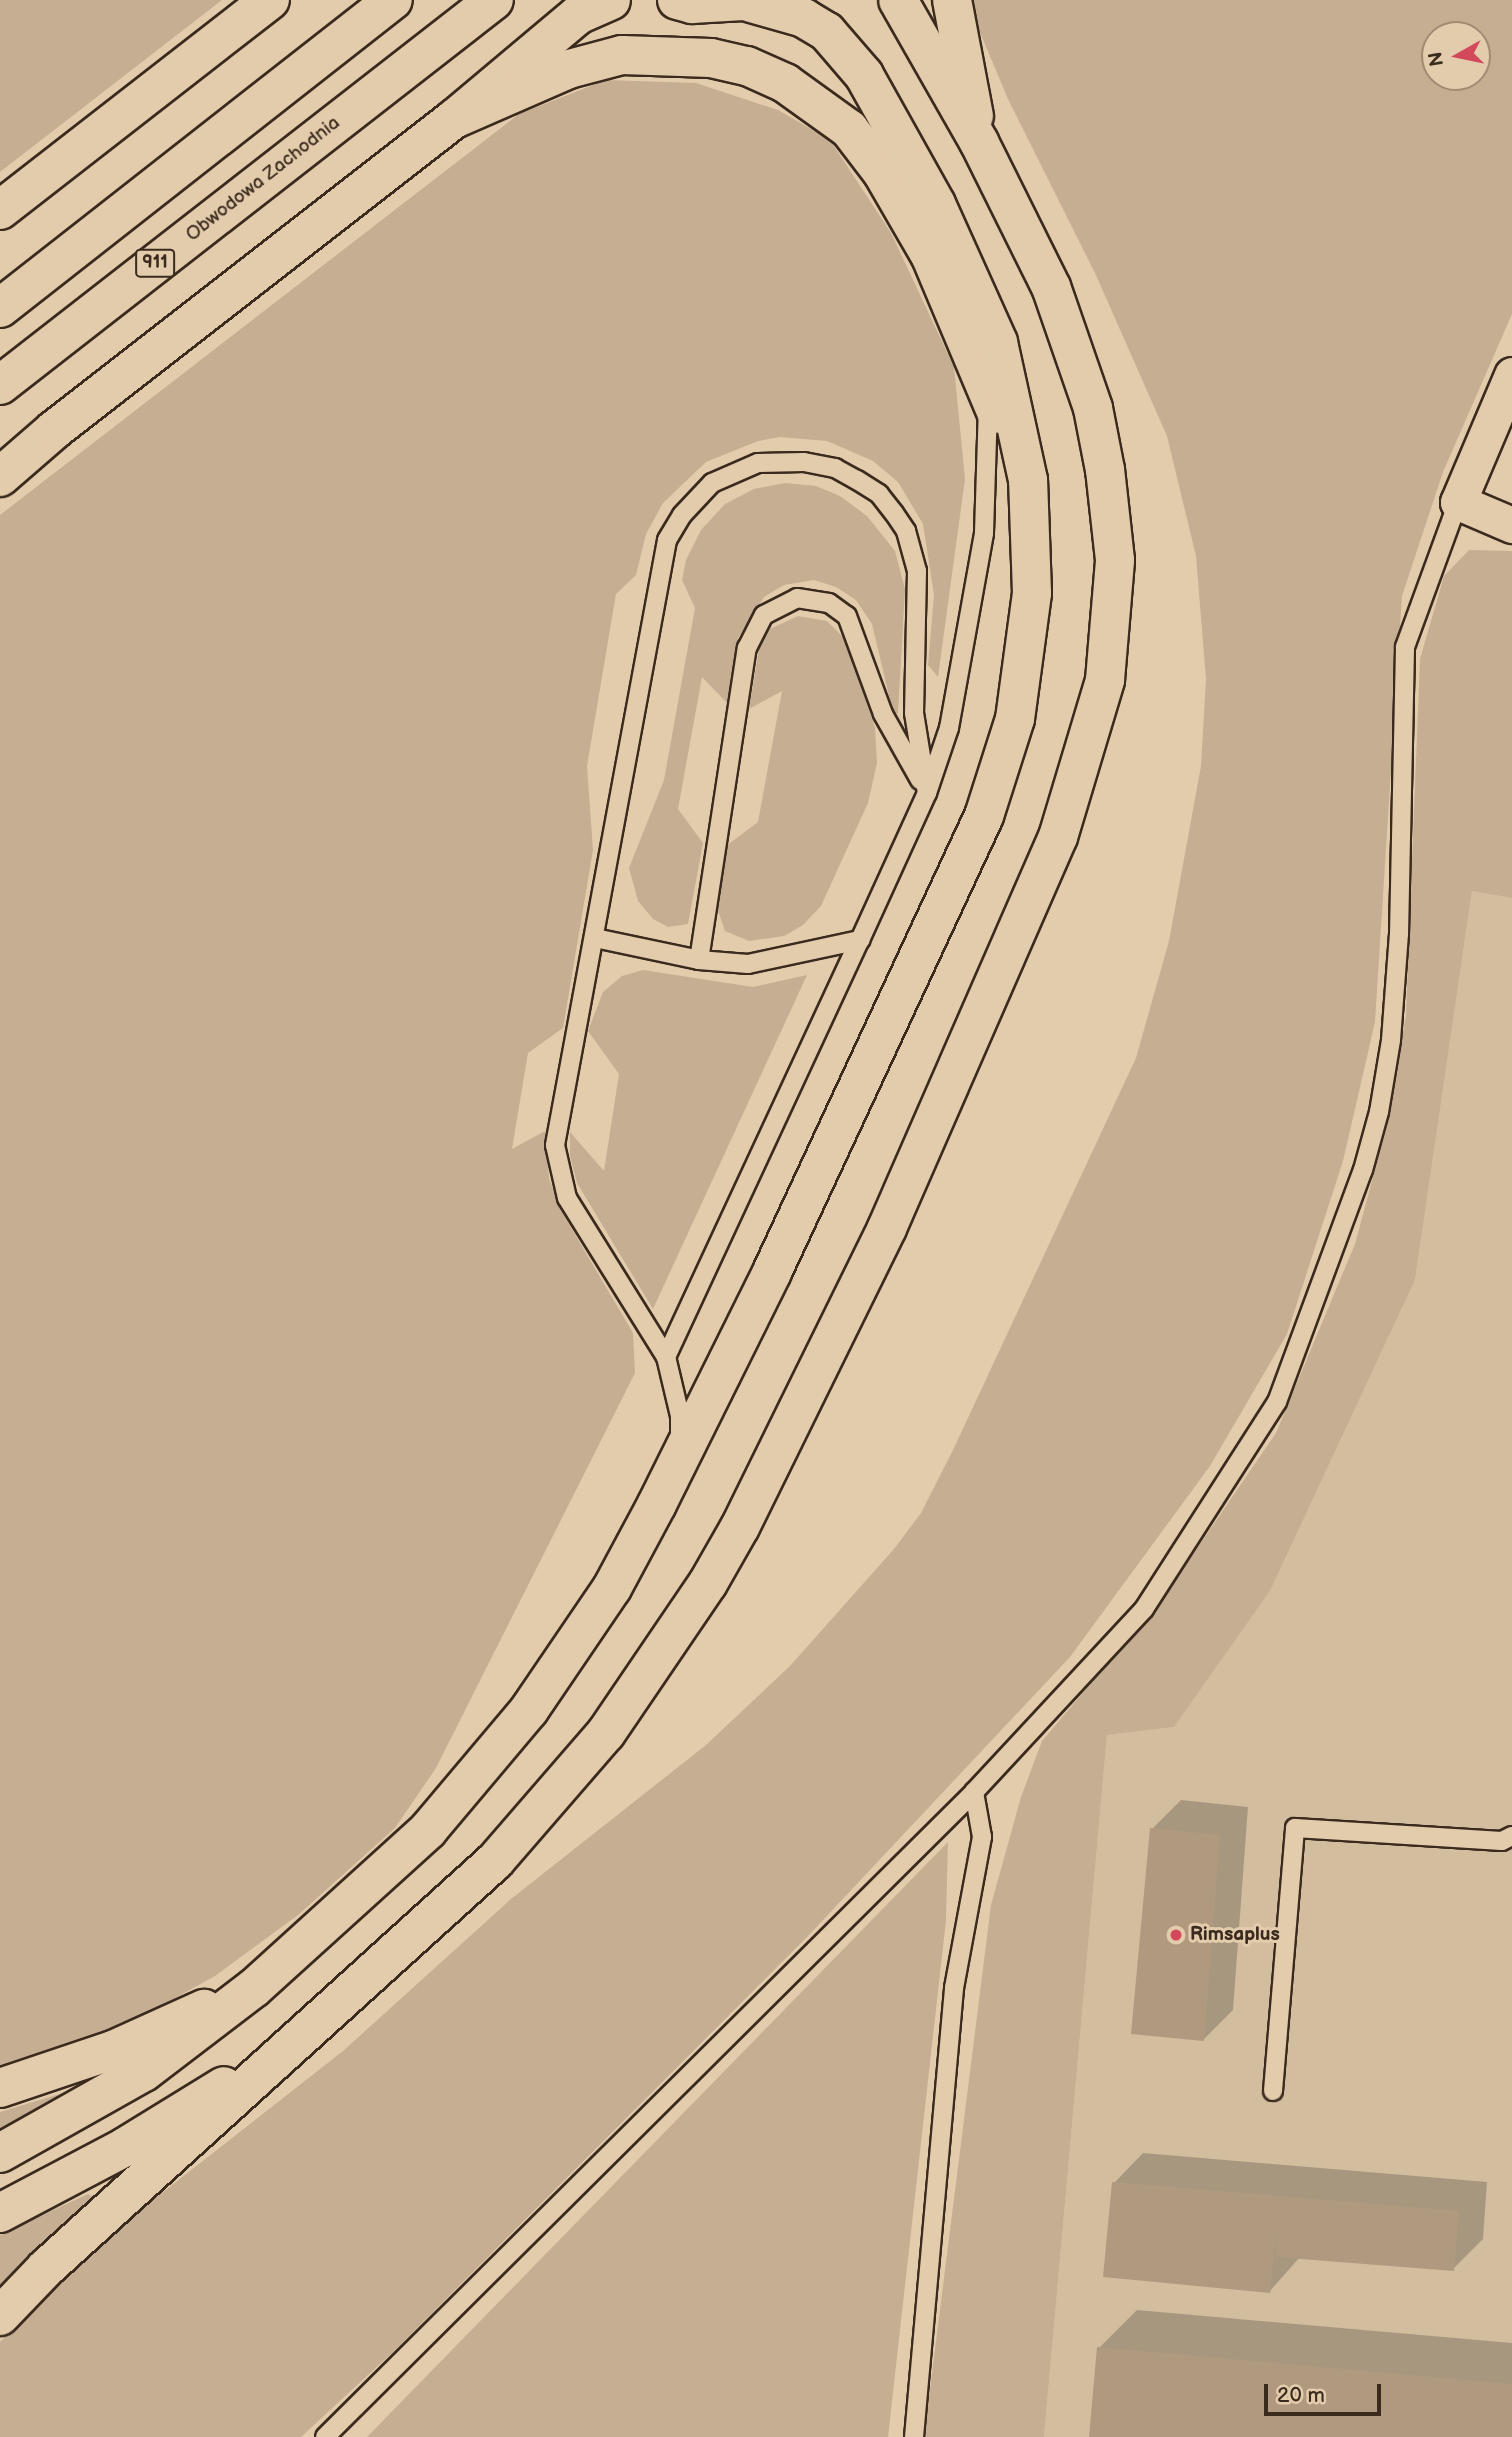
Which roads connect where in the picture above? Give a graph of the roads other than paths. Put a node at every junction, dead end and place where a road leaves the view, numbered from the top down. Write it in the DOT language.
graph roads {
  1 [pos="270,0"];
  2 [pos="393,0"];
  3 [pos="494,0"];
  4 [pos="611,0"];
  5 [pos="677,0"];
  6 [pos="898,0"];
  7 [pos="952,0"];
  8 [pos="756,1"];
  9 [pos="454,119"];
  10 [pos="979,142"];
  11 [pos="0,210"];
  12 [pos="0,308"];
  13 [pos="1512,375"];
  14 [pos="0,385"];
  15 [pos="988,394"];
  16 [pos="0,477"];
  17 [pos="1028,480"];
  18 [pos="1458,502"];
  19 [pos="1512,525"];
  20 [pos="927,793"];
  21 [pos="595,938"];
  22 [pos="860,940"];
  23 [pos="699,960"];
  24 [pos="666,1357"];
  25 [pos="680,1458"];
  26 [pos="974,1792"];
  27 [pos="1512,1836"];
  28 [pos="254,1987"];
  29 [pos="292,2044"];
  30 [pos="0,2088"];
  31 [pos="1273,2091"];
  32 [pos="0,2153"];
  33 [pos="0,2213"];
  34 [pos="0,2316"];
  35 [pos="325,2437"];
  36 [pos="914,2437"];
  1 -- 11 [label="main road"];
  2 -- 12 [label="main road"];
  3 -- 14 [label="main road, Obwodowa Zachodnia / 911"];
  4 -- 9 [label="main road"];
  5 -- 8 [label="main road"];
  6 -- 10 [label="main road"];
  7 -- 10 [label="main road"];
  8 -- 17 [label="main road"];
  9 -- 15 [label="main road"];
  9 -- 16 [label="main road"];
  10 -- 29 [label="main road"];
  13 -- 18 [label="street"];
  15 -- 17 [label="main road"];
  15 -- 20 [label="lane"];
  17 -- 25 [label="main road"];
  18 -- 19 [label="street"];
  18 -- 26 [label="lane"];
  20 -- 21 [label="lane"];
  20 -- 22 [label="lane"];
  20 -- 23 [label="lane"];
  21 -- 23 [label="lane"];
  21 -- 24 [label="lane"];
  22 -- 23 [label="lane"];
  22 -- 24 [label="lane"];
  24 -- 25 [label="lane"];
  25 -- 28 [label="main road"];
  26 -- 35 [label="lane"];
  26 -- 36 [label="lane"];
  27 -- 31 [label="lane"];
  28 -- 30 [label="main road"];
  28 -- 32 [label="main road"];
  29 -- 33 [label="main road"];
  29 -- 34 [label="main road"];
}
